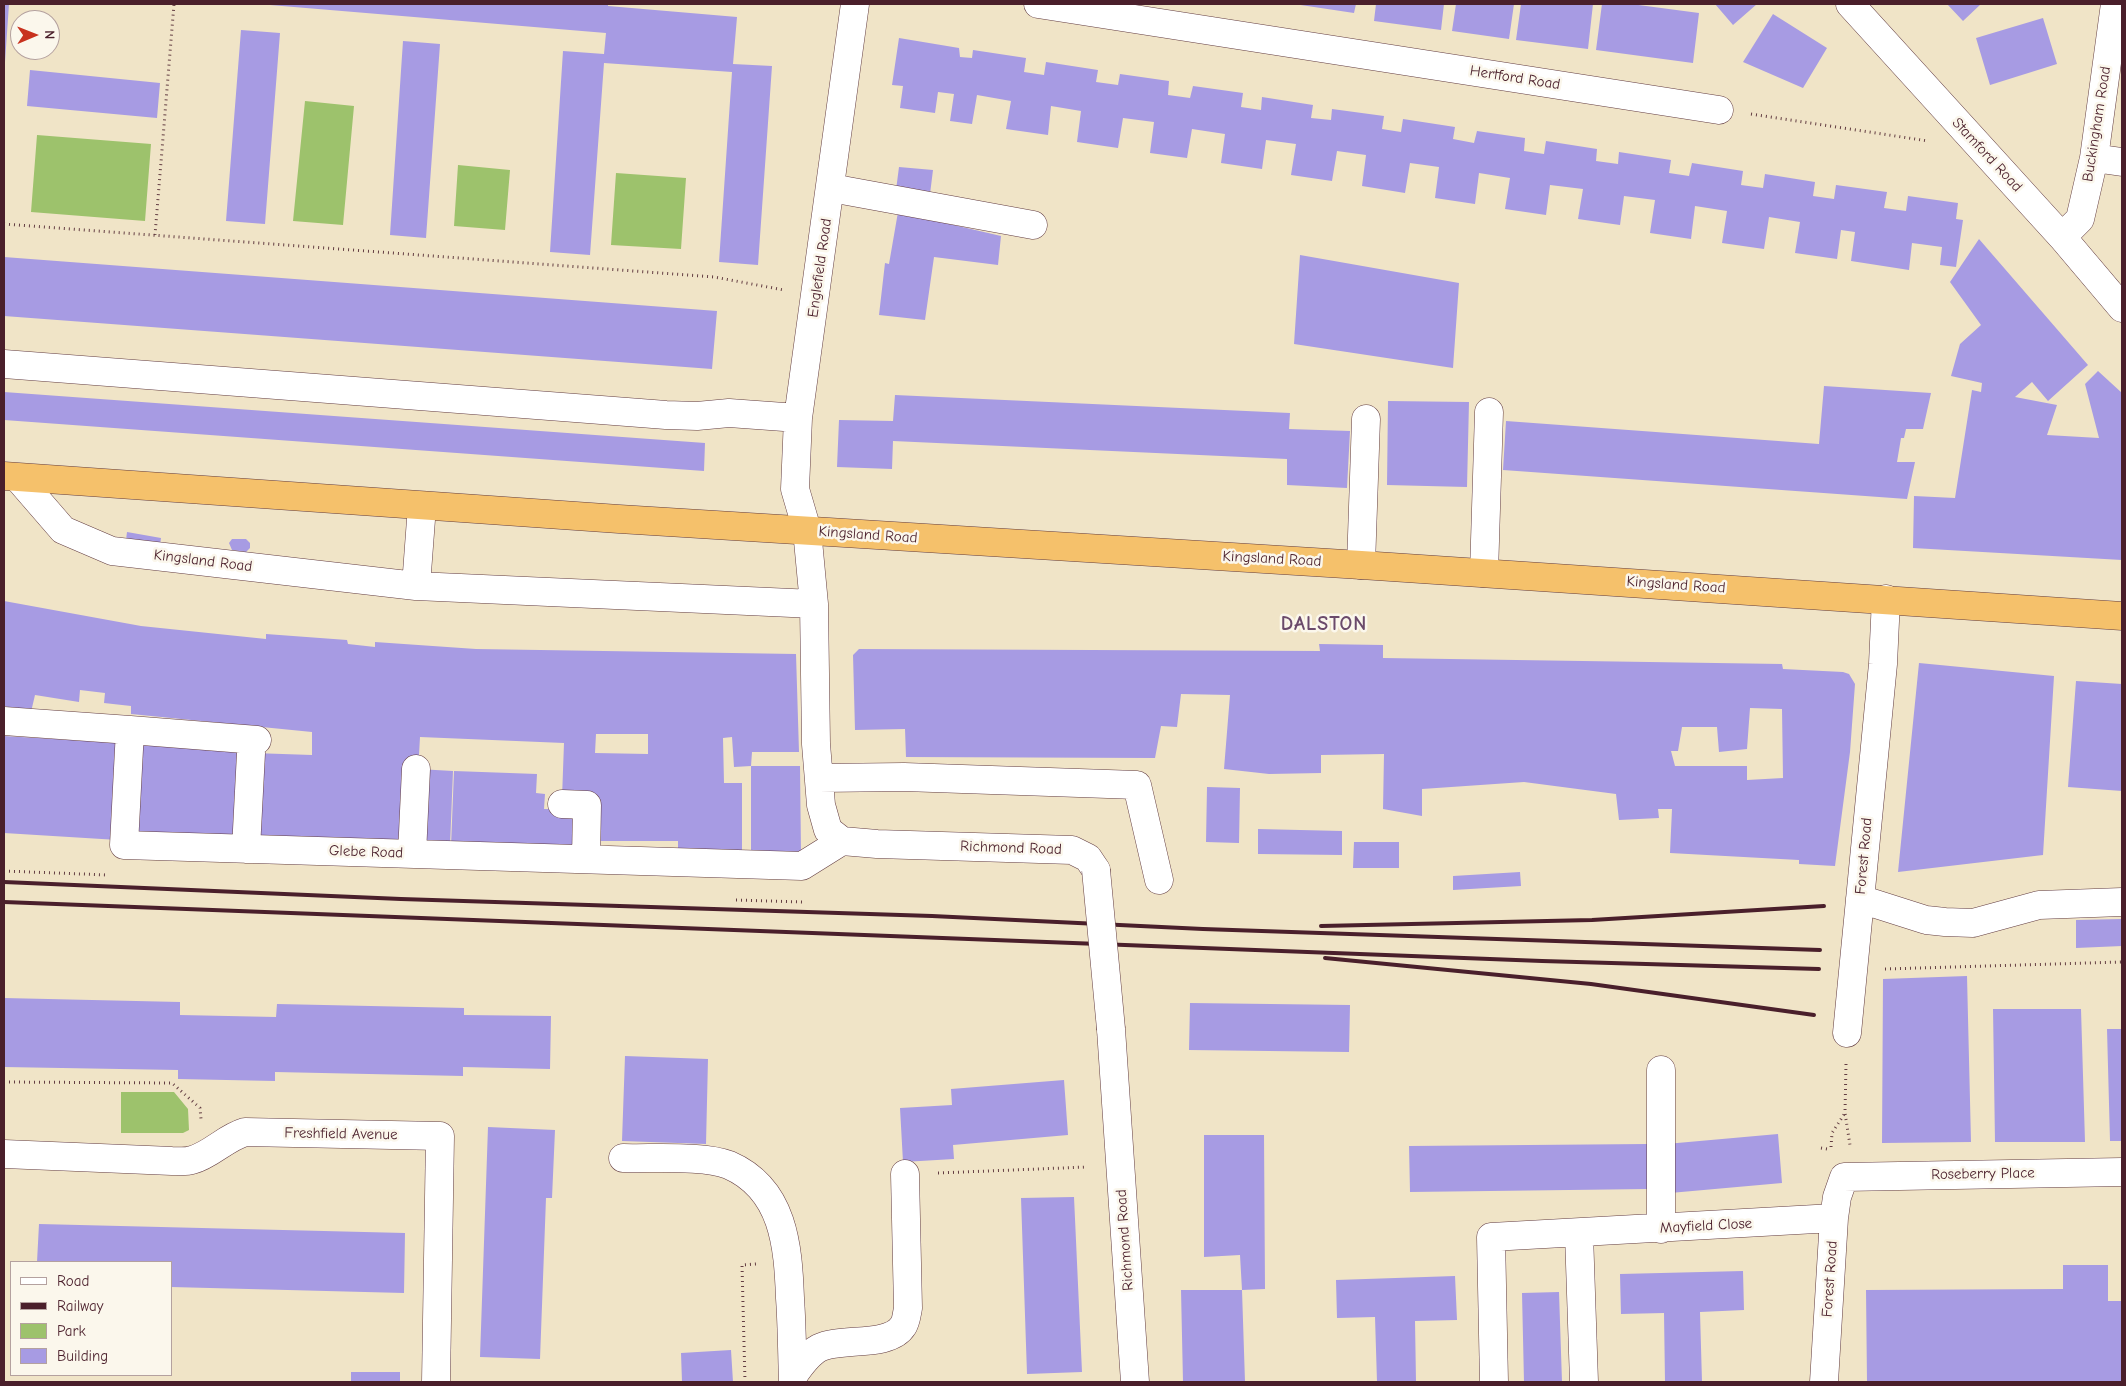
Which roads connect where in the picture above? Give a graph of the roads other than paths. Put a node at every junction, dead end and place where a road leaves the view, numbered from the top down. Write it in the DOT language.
graph roads {
  1 [pos="855,4"];
  2 [pos="1038,4"];
  3 [pos="1850,4"];
  4 [pos="2115,4"];
  5 [pos="1719,110"];
  6 [pos="2094,158"];
  7 [pos="2122,162"];
  8 [pos="831,188"];
  9 [pos="1033,225"];
  10 [pos="2062,237"];
  11 [pos="2122,308"];
  12 [pos="4,364"];
  13 [pos="1489,412"];
  14 [pos="798,418"];
  15 [pos="1366,419"];
  16 [pos="11,477"];
  17 [pos="422,506"];
  18 [pos="807,530"];
  19 [pos="1362,565"];
  20 [pos="1484,573"];
  21 [pos="416,586"];
  22 [pos="1886,599"];
  23 [pos="814,604"];
  24 [pos="2122,616"];
  25 [pos="4,721"];
  26 [pos="130,730"];
  27 [pos="416,769"];
  28 [pos="820,778"];
  29 [pos="562,804"];
  30 [pos="842,841"];
  31 [pos="246,849"];
  32 [pos="412,854"];
  33 [pos="586,859"];
  34 [pos="1158,880"];
  35 [pos="1860,899"];
  36 [pos="2122,902"];
  37 [pos="1847,1033"];
  38 [pos="1661,1070"];
  39 [pos="4,1154"];
  40 [pos="623,1158"];
  41 [pos="2122,1172"];
  42 [pos="905,1174"];
  43 [pos="1844,1177"];
  44 [pos="1834,1218"];
  45 [pos="1661,1229"];
  46 [pos="1578,1234"];
  47 [pos="793,1379"];
  48 [pos="436,1382"];
  49 [pos="1135,1382"];
  50 [pos="1494,1382"];
  51 [pos="1584,1382"];
  52 [pos="1824,1382"];
  1 -- 8 [label="street, Englefield Road"];
  2 -- 5 [label="street, Hertford Road"];
  3 -- 10 [label="street, Stamford Road"];
  4 -- 6 [label="street, Buckingham Road"];
  6 -- 7 [label="street"];
  6 -- 10 [label="street, Buckingham Road"];
  8 -- 9 [label="street"];
  8 -- 14 [label="street, Englefield Road"];
  10 -- 11 [label="street, Stamford Road"];
  12 -- 14 [label="street"];
  13 -- 20 [label="street"];
  14 -- 18 [label="street, Englefield Road"];
  15 -- 19 [label="street"];
  16 -- 17 [label="highway, Kingsland Road"];
  16 -- 21 [label="street, Kingsland Road"];
  17 -- 18 [label="highway, Kingsland Road"];
  17 -- 21 [label="street"];
  18 -- 19 [label="highway, Kingsland Road"];
  18 -- 23 [label="street"];
  19 -- 20 [label="highway, Kingsland Road"];
  20 -- 22 [label="highway, Kingsland Road"];
  21 -- 23 [label="street, Kingsland Road"];
  22 -- 24 [label="highway, Kingsland Road"];
  22 -- 35 [label="street, Forest Road"];
  23 -- 28 [label="street"];
  25 -- 26 [label="street"];
  26 -- 31 [label="street"];
  26 -- 31 [label="street, Glebe Road"];
  27 -- 32 [label="street"];
  28 -- 30 [label="street"];
  28 -- 34 [label="street"];
  29 -- 33 [label="street"];
  30 -- 33 [label="street, Glebe Road"];
  30 -- 49 [label="street, Richmond Road, bridge"];
  31 -- 32 [label="street, Glebe Road"];
  32 -- 33 [label="street, Glebe Road"];
  35 -- 36 [label="street"];
  35 -- 37 [label="street, Forest Road"];
  38 -- 45 [label="street"];
  39 -- 48 [label="street, Freshfield Avenue"];
  40 -- 47 [label="street"];
  41 -- 43 [label="street, Roseberry Place"];
  42 -- 47 [label="street"];
  43 -- 44 [label="street, Forest Road"];
  44 -- 45 [label="street, Mayfield Close"];
  44 -- 52 [label="street, Forest Road"];
  45 -- 46 [label="street, Mayfield Close"];
  46 -- 50 [label="street, Mayfield Close"];
  46 -- 51 [label="street"];
}
